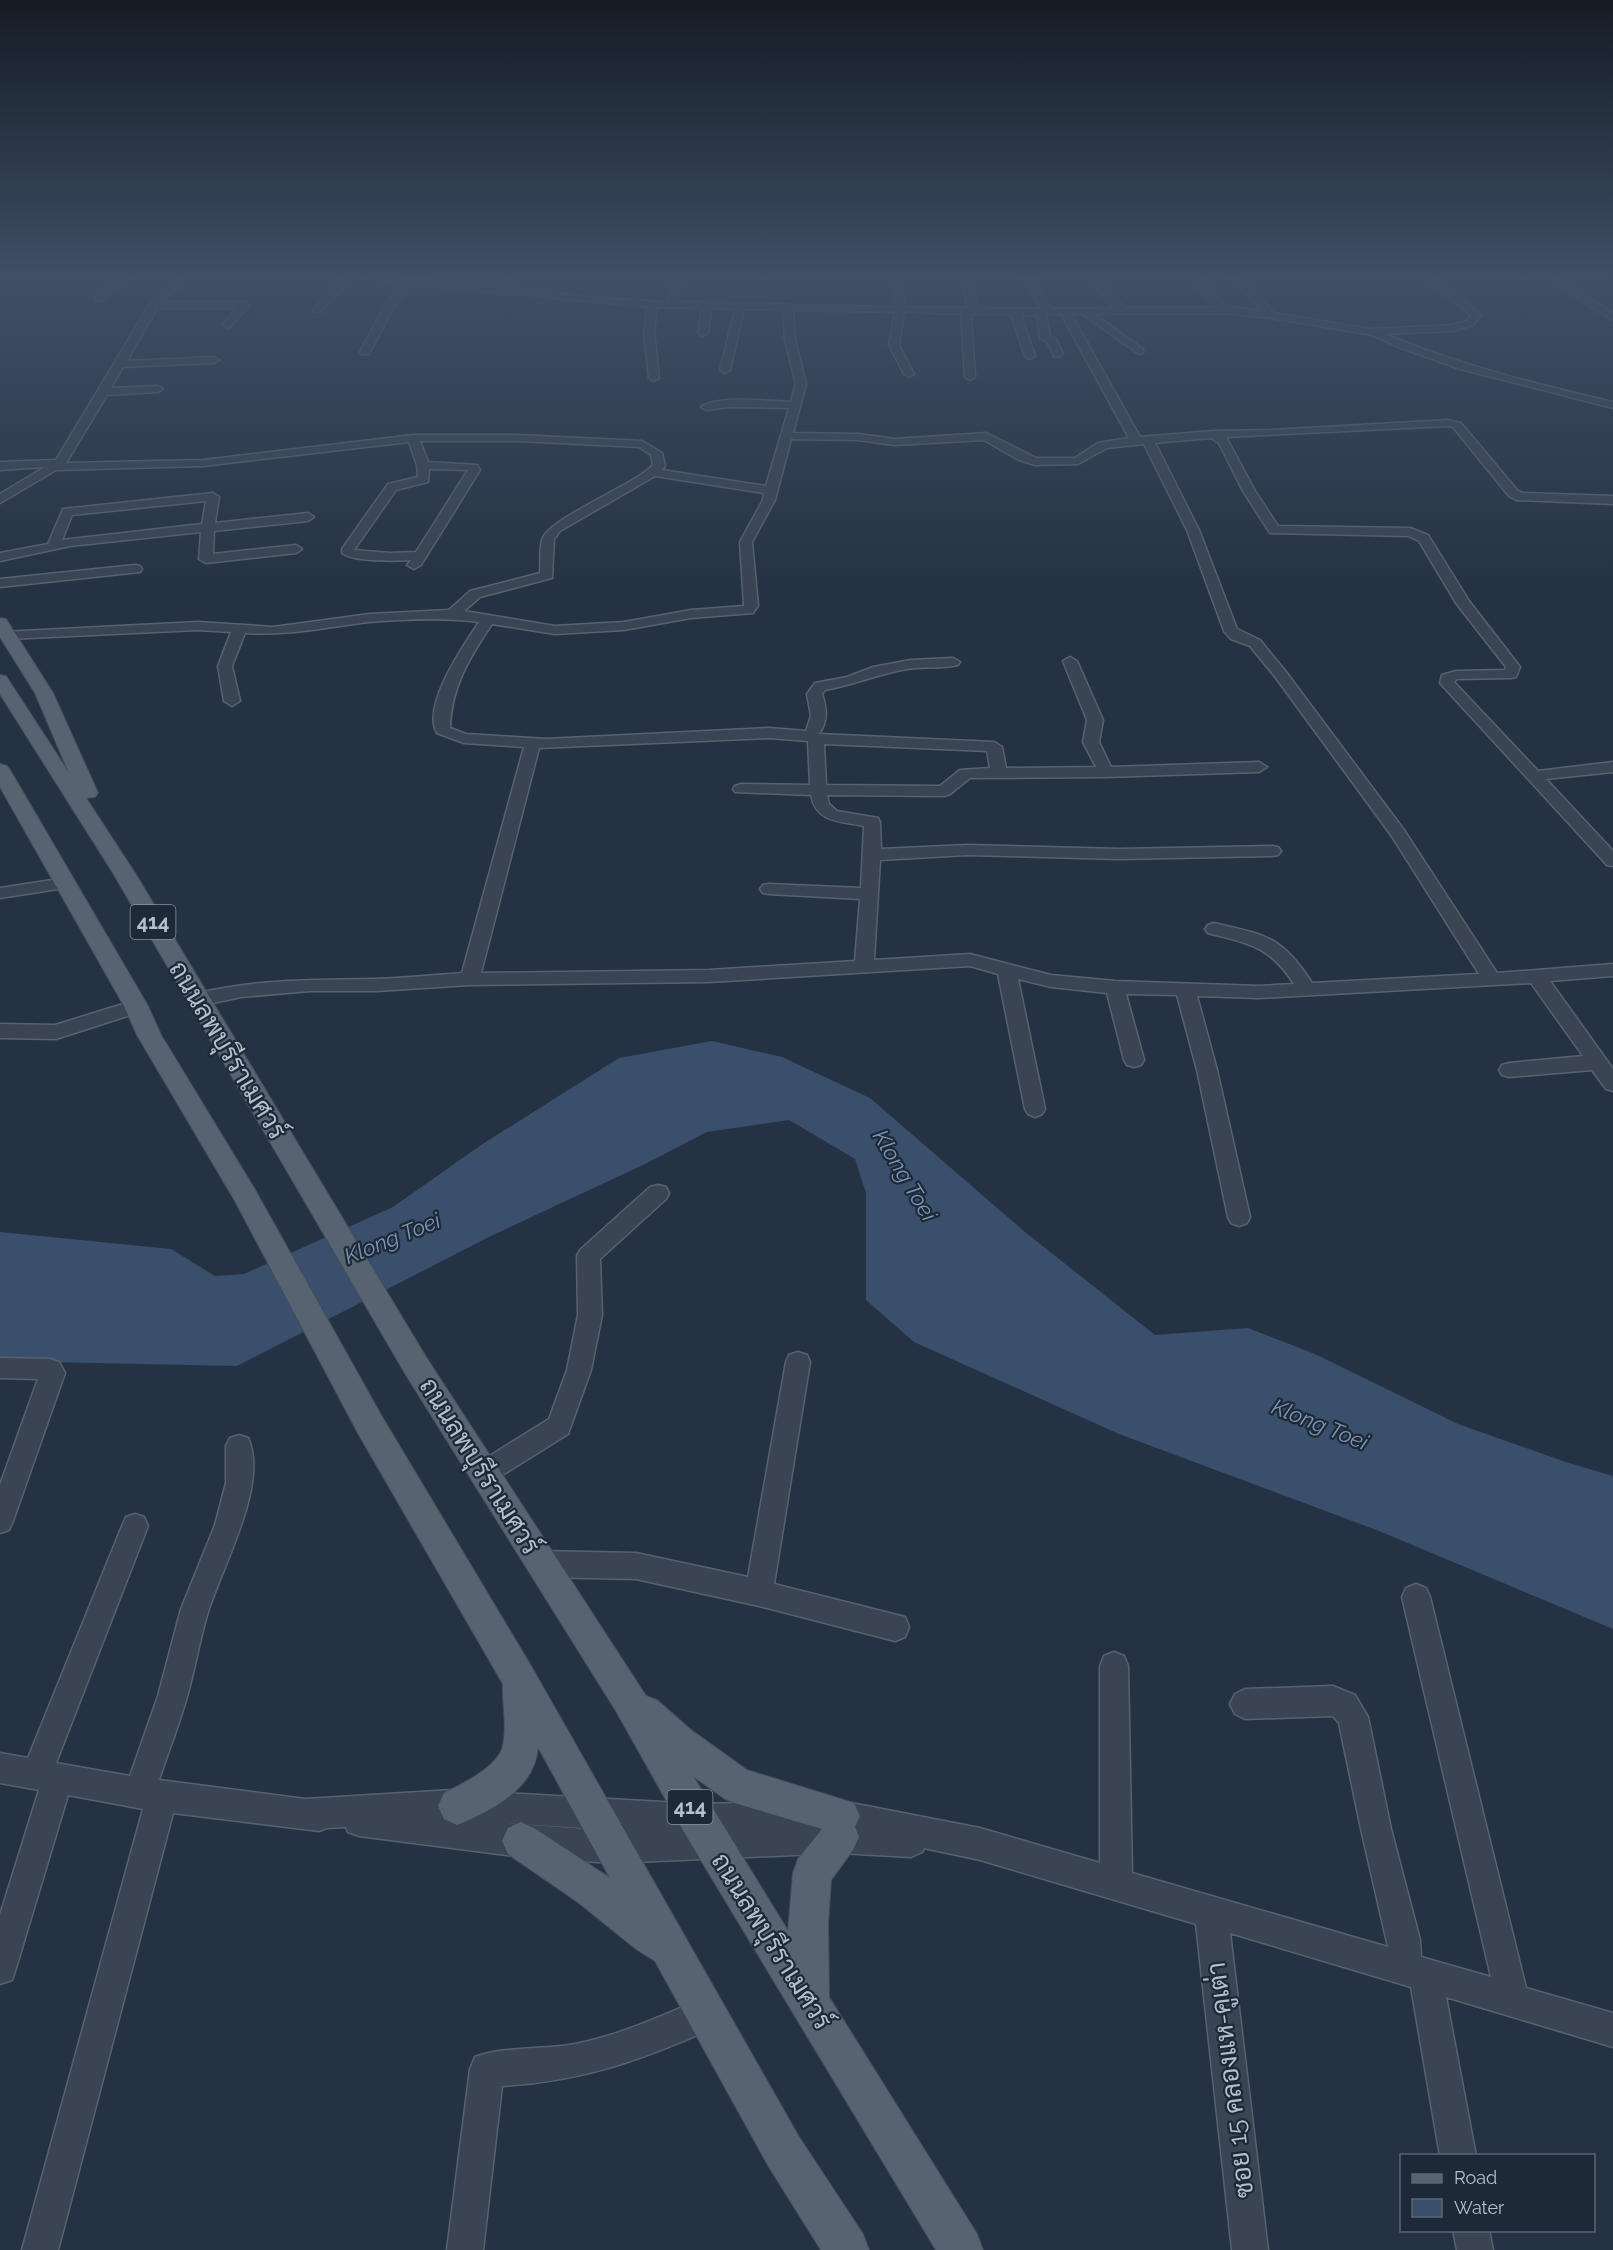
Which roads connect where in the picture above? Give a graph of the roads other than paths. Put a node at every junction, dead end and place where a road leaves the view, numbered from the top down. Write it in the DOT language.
graph roads {
  1 [pos="110,382"];
  2 [pos="152,382"];
  3 [pos="800,382"];
  4 [pos="1107,382"];
  5 [pos="1520,382"];
  6 [pos="104,392"];
  7 [pos="794,405"];
  8 [pos="1613,405"];
  9 [pos="706,407"];
  10 [pos="1213,434"];
  11 [pos="788,436"];
  12 [pos="413,438"];
  13 [pos="1142,440"];
  14 [pos="58,465"];
  15 [pos="423,465"];
  16 [pos="0,466"];
  17 [pos="652,472"];
  18 [pos="771,490"];
  19 [pos="0,499"];
  20 [pos="1613,500"];
  21 [pos="308,517"];
  22 [pos="208,528"];
  23 [pos="52,546"];
  24 [pos="296,549"];
  25 [pos="0,556"];
  26 [pos="135,569"];
  27 [pos="0,583"];
  28 [pos="453,614"];
  29 [pos="488,619"];
  30 [pos="240,628"];
  31 [pos="4,629"];
  32 [pos="1070,660"];
  33 [pos="947,666"];
  34 [pos="0,680"];
  35 [pos="232,701"];
  36 [pos="813,737"];
  37 [pos="533,742"];
  38 [pos="1259,767"];
  39 [pos="1613,767"];
  40 [pos="0,770"];
  41 [pos="999,772"];
  42 [pos="1106,772"];
  43 [pos="1534,776"];
  44 [pos="818,788"];
  45 [pos="741,789"];
  46 [pos="874,791"];
  47 [pos="0,801"];
  48 [pos="872,822"];
  49 [pos="1272,851"];
  50 [pos="872,855"];
  51 [pos="1613,861"];
  52 [pos="124,873"];
  53 [pos="65,883"];
  54 [pos="769,889"];
  55 [pos="0,893"];
  56 [pos="870,894"];
  57 [pos="1214,929"];
  58 [pos="864,965"];
  59 [pos="1007,969"];
  60 [pos="1613,970"];
  61 [pos="1537,977"];
  62 [pos="470,979"];
  63 [pos="1492,980"];
  64 [pos="1115,987"];
  65 [pos="1185,989"];
  66 [pos="1307,990"];
  67 [pos="199,1000"];
  68 [pos="136,1006"];
  69 [pos="1,1033"];
  70 [pos="1134,1060"];
  71 [pos="1598,1062"];
  72 [pos="1509,1070"];
  73 [pos="1613,1084"];
  74 [pos="1035,1109"];
  75 [pos="658,1193"];
  76 [pos="1239,1216"];
  77 [pos="798,1362"];
  78 [pos="0,1368"];
  79 [pos="239,1446"];
  80 [pos="484,1473"];
  81 [pos="0,1521"];
  82 [pos="135,1526"];
  83 [pos="542,1564"];
  84 [pos="759,1593"];
  85 [pos="1416,1597"];
  86 [pos="895,1627"];
  87 [pos="1114,1666"];
  88 [pos="519,1678"];
  89 [pos="628,1700"];
  90 [pos="1245,1704"];
  91 [pos="0,1768"];
  92 [pos="47,1778"];
  93 [pos="151,1794"];
  94 [pos="457,1806"];
  95 [pos="306,1814"];
  96 [pos="593,1814"];
  97 [pos="841,1827"];
  98 [pos="704,1831"];
  99 [pos="521,1841"];
  100 [pos="613,1847"];
  101 [pos="1116,1883"];
  102 [pos="1210,1911"];
  103 [pos="668,1947"];
  104 [pos="0,1968"];
  105 [pos="1415,1972"];
  106 [pos="809,1999"];
  107 [pos="1513,2001"];
  108 [pos="706,2014"];
  109 [pos="1613,2030"];
  110 [pos="1458,2154"];
  111 [pos="1471,2232"];
  112 [pos="40,2250"];
  113 [pos="465,2250"];
  114 [pos="847,2250"];
  115 [pos="961,2250"];
  116 [pos="1250,2250"];
  117 [pos="1475,2250"];
  1 -- 6 [label="street"];
  2 -- 6 [label="street"];
  3 -- 7 [label="street"];
  4 -- 13 [label="street"];
  5 -- 8 [label="street"];
  6 -- 14 [label="street"];
  7 -- 9 [label="street"];
  7 -- 11 [label="street"];
  10 -- 13 [label="street"];
  10 -- 20 [label="street"];
  10 -- 43 [label="street"];
  11 -- 13 [label="street"];
  11 -- 18 [label="street"];
  12 -- 14 [label="street"];
  12 -- 15 [label="street"];
  12 -- 17 [label="street"];
  13 -- 63 [label="street"];
  14 -- 16 [label="street"];
  14 -- 19 [label="street"];
  15 -- 15 [label="street"];
  17 -- 18 [label="street"];
  17 -- 28 [label="street"];
  18 -- 29 [label="street"];
  21 -- 22 [label="street"];
  22 -- 23 [label="street"];
  22 -- 23 [label="street"];
  22 -- 24 [label="street"];
  23 -- 25 [label="street"];
  26 -- 27 [label="street"];
  28 -- 29 [label="street"];
  28 -- 30 [label="street"];
  29 -- 37 [label="street"];
  30 -- 31 [label="street"];
  30 -- 35 [label="street"];
  31 -- 52 [label="main road, 414"];
  32 -- 42 [label="street"];
  33 -- 36 [label="street"];
  34 -- 52 [label="main road, ถนนลพบุรีราเมศวร์ / 414"];
  36 -- 37 [label="street"];
  36 -- 41 [label="street"];
  36 -- 44 [label="street"];
  37 -- 62 [label="street"];
  38 -- 42 [label="street"];
  39 -- 43 [label="street"];
  40 -- 53 [label="main road, 414"];
  41 -- 42 [label="street"];
  41 -- 46 [label="street"];
  43 -- 51 [label="street"];
  44 -- 45 [label="street"];
  44 -- 46 [label="street"];
  44 -- 48 [label="street"];
  46 -- 48 [label="street"];
  47 -- 53 [label="main road, 414"];
  48 -- 50 [label="street"];
  49 -- 50 [label="street"];
  50 -- 56 [label="street"];
  52 -- 67 [label="main road, ถนนลพบุรีราเมศวร์ / 414"];
  53 -- 55 [label="street"];
  53 -- 68 [label="main road, 414"];
  54 -- 56 [label="street"];
  56 -- 58 [label="street"];
  57 -- 66 [label="street"];
  58 -- 59 [label="street"];
  58 -- 62 [label="street"];
  59 -- 64 [label="street"];
  59 -- 74 [label="street"];
  60 -- 61 [label="street"];
  61 -- 63 [label="street"];
  61 -- 71 [label="street"];
  62 -- 67 [label="street"];
  63 -- 66 [label="street"];
  64 -- 65 [label="street"];
  64 -- 70 [label="street"];
  65 -- 66 [label="street"];
  65 -- 76 [label="street"];
  67 -- 80 [label="main road, ถนนลพบุรีราเมศวร์ / 414"];
  68 -- 69 [label="street"];
  68 -- 88 [label="main road, 414"];
  71 -- 72 [label="street"];
  71 -- 73 [label="street"];
  75 -- 80 [label="street"];
  77 -- 84 [label="street"];
  78 -- 81 [label="street"];
  79 -- 93 [label="street"];
  80 -- 83 [label="main road, ถนนลพบุรีราเมศวร์ / 414"];
  82 -- 92 [label="street"];
  83 -- 84 [label="street"];
  83 -- 89 [label="main road, ถนนลพบุรีราเมศวร์ / 414"];
  84 -- 86 [label="street"];
  85 -- 107 [label="street"];
  87 -- 101 [label="street"];
  88 -- 94 [label="main road"];
  88 -- 96 [label="main road, 414"];
  89 -- 97 [label="main road"];
  89 -- 98 [label="main road, ถนนลพบุรีราเมศวร์ / 414"];
  90 -- 105 [label="street"];
  91 -- 92 [label="street"];
  92 -- 93 [label="street"];
  92 -- 104 [label="street"];
  93 -- 95 [label="street"];
  93 -- 112 [label="street"];
  94 -- 95 [label="street"];
  94 -- 96 [label="street"];
  95 -- 99 [label="street"];
  96 -- 98 [label="street"];
  96 -- 100 [label="main road, 414"];
  97 -- 98 [label="street"];
  97 -- 101 [label="street"];
  97 -- 106 [label="main road"];
  98 -- 100 [label="street"];
  98 -- 106 [label="main road, ถนนลพบุรีราเมศวร์ / 414"];
  99 -- 100 [label="street"];
  99 -- 103 [label="main road"];
  100 -- 103 [label="main road, 414"];
  101 -- 102 [label="street"];
  102 -- 105 [label="street"];
  102 -- 116 [label="street, ซอย 15 คลองแห-คูเต่า"];
  103 -- 108 [label="main road, 414"];
  105 -- 107 [label="street"];
  105 -- 110 [label="street"];
  106 -- 115 [label="main road, ถนนลพบุรีราเมศวร์ / 414"];
  107 -- 109 [label="street"];
  108 -- 113 [label="street"];
  108 -- 114 [label="main road, 414"];
  111 -- 117 [label="street"];
}
